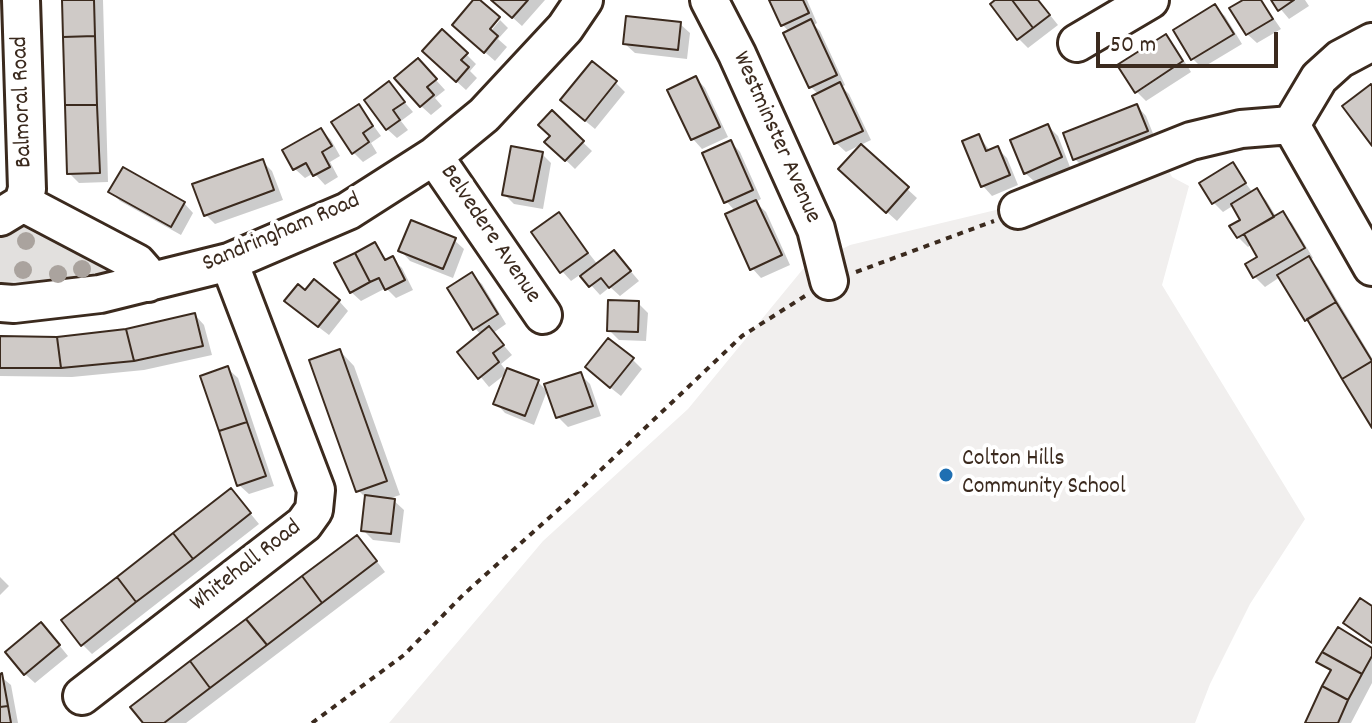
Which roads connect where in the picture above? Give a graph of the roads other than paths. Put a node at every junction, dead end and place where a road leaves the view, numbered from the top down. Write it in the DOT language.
graph roads {
  1 [pos="21,0"];
  2 [pos="584,0"];
  3 [pos="709,0"];
  4 [pos="1150,0"];
  5 [pos="1372,42"];
  6 [pos="1077,43"];
  7 [pos="1291,125"];
  8 [pos="434,156"];
  9 [pos="12,210"];
  10 [pos="1018,210"];
  11 [pos="229,262"];
  12 [pos="1372,267"];
  13 [pos="829,281"];
  14 [pos="148,283"];
  15 [pos="0,303"];
  16 [pos="543,315"];
  17 [pos="82,696"];
  1 -- 9 [label="street, Balmoral Road"];
  2 -- 8 [label="street, Sandringham Road"];
  3 -- 13 [label="street, Westminster Avenue"];
  4 -- 6 [label="street"];
  5 -- 7 [label="street"];
  7 -- 10 [label="street"];
  7 -- 12 [label="street"];
  8 -- 11 [label="street, Sandringham Road"];
  8 -- 16 [label="street, Belvedere Avenue"];
  9 -- 14 [label="street, Balmoral Road"];
  11 -- 14 [label="street, Sandringham Road"];
  11 -- 17 [label="street, Whitehall Road"];
  14 -- 15 [label="street, Sandringham Road"];
}
